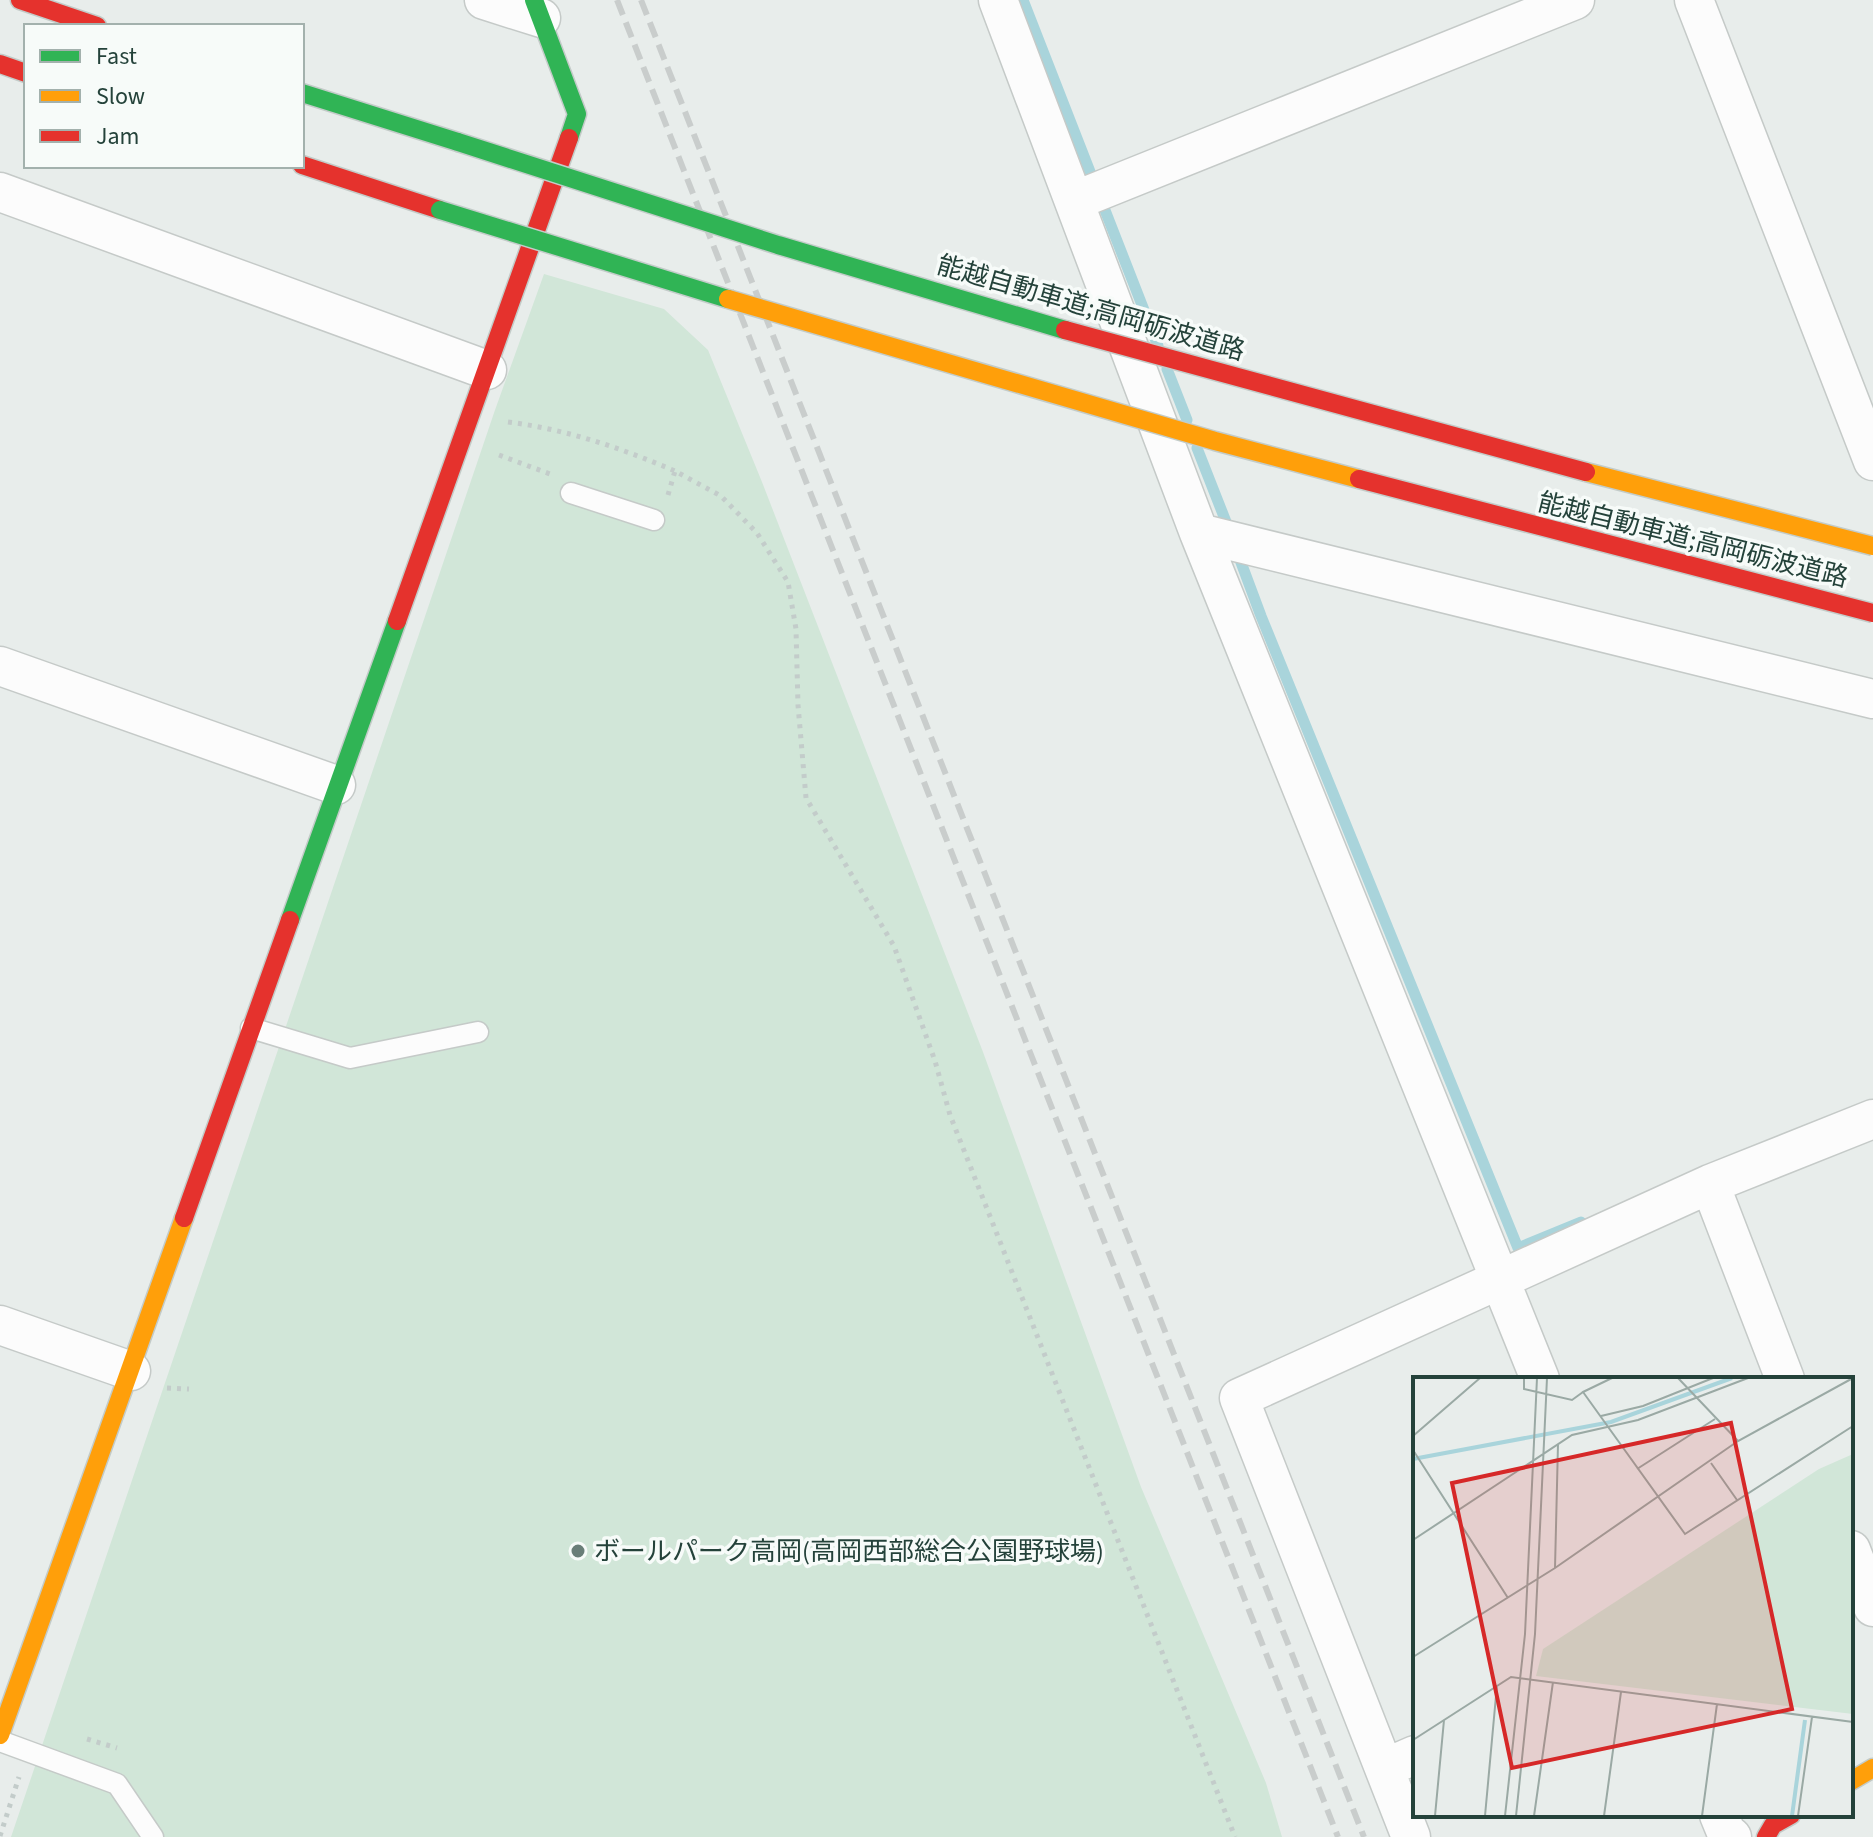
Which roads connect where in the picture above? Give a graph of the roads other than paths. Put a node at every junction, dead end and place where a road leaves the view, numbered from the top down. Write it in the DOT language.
graph roads {
  1 [pos="20,0"];
  2 [pos="484,0"];
  3 [pos="998,0"];
  4 [pos="1575,0"];
  5 [pos="1694,0"];
  6 [pos="538,9"];
  7 [pos="91,24"];
  8 [pos="0,64"];
  9 [pos="24,72"];
  10 [pos="304,94"];
  11 [pos="304,166"];
  12 [pos="0,192"];
  13 [pos="1096,192"];
  14 [pos="487,370"];
  15 [pos="1873,461"];
  16 [pos="571,493"];
  17 [pos="654,520"];
  18 [pos="1214,536"];
  19 [pos="1873,546"];
  20 [pos="1873,613"];
  21 [pos="0,666"];
  22 [pos="1873,699"];
  23 [pos="336,785"];
  24 [pos="251,1028"];
  25 [pos="478,1032"];
  26 [pos="1873,1119"];
  27 [pos="1710,1184"];
  28 [pos="1500,1277"];
  29 [pos="0,1325"];
  30 [pos="1539,1377"];
  31 [pos="1784,1377"];
  32 [pos="144,1379"];
  33 [pos="1853,1555"];
  34 [pos="1873,1607"];
  35 [pos="0,1735"];
  36 [pos="0,1741"];
  37 [pos="1400,1762"];
  38 [pos="1873,1768"];
  39 [pos="1853,1780"];
  40 [pos="1720,1817"];
  41 [pos="1787,1817"];
  42 [pos="153,1837"];
  43 [pos="1411,1837"];
  44 [pos="1732,1837"];
  45 [pos="1766,1837"];
  1 -- 7 [label="main road"];
  2 -- 6 [label="street"];
  3 -- 13 [label="street"];
  4 -- 13 [label="street"];
  5 -- 15 [label="street"];
  6 -- 14 [label="main road"];
  8 -- 9 [label="main road"];
  10 -- 19 [label="main road, 能越自動車道;高岡砺波道路, bridge"];
  11 -- 20 [label="main road, 能越自動車道;高岡砺波道路, bridge"];
  12 -- 14 [label="street"];
  13 -- 18 [label="street"];
  14 -- 23 [label="main road"];
  16 -- 17 [label="lane"];
  18 -- 22 [label="street"];
  18 -- 28 [label="street"];
  21 -- 23 [label="street"];
  23 -- 24 [label="main road"];
  24 -- 25 [label="lane"];
  24 -- 32 [label="main road"];
  26 -- 27 [label="street"];
  27 -- 28 [label="street"];
  27 -- 31 [label="street"];
  28 -- 30 [label="street"];
  28 -- 37 [label="street"];
  29 -- 32 [label="street"];
  32 -- 35 [label="main road"];
  33 -- 34 [label="street"];
  36 -- 42 [label="lane"];
  37 -- 43 [label="street"];
  38 -- 39 [label="main road"];
  40 -- 44 [label="street"];
  41 -- 45 [label="main road"];
}
